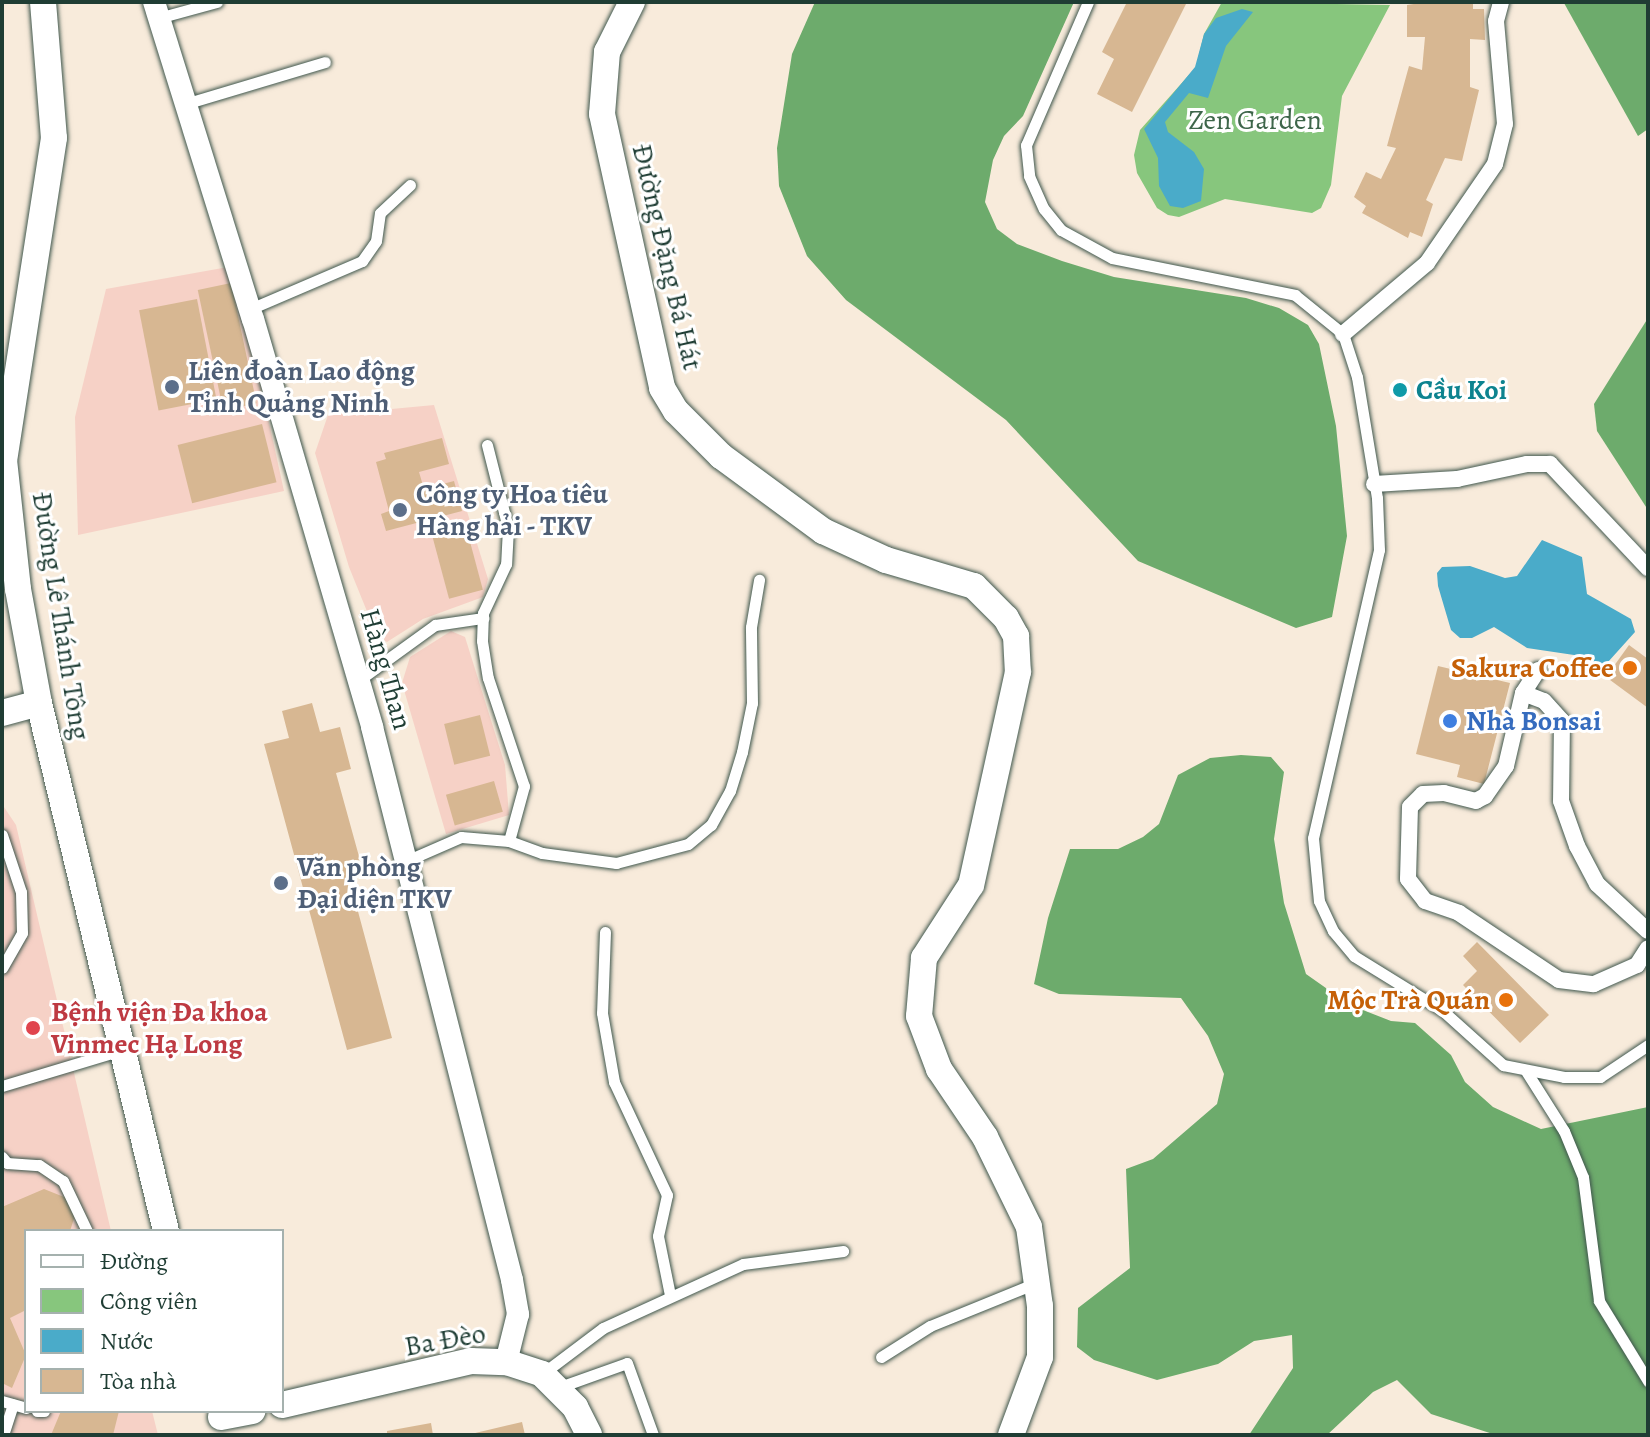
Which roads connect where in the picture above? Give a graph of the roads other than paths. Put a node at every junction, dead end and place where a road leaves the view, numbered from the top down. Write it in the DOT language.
graph roads {
  1 [pos="43,2"];
  2 [pos="217,2"];
  3 [pos="632,2"];
  4 [pos="1088,2"];
  5 [pos="1501,2"];
  6 [pos="155,10"];
  7 [pos="325,62"];
  8 [pos="185,104"];
  9 [pos="410,185"];
  10 [pos="250,309"];
  11 [pos="1343,334"];
  12 [pos="487,445"];
  13 [pos="1374,484"];
  14 [pos="1648,568"];
  15 [pos="759,580"];
  16 [pos="483,618"];
  17 [pos="1538,670"];
  18 [pos="359,680"];
  19 [pos="1523,693"];
  20 [pos="39,703"];
  21 [pos="2,713"];
  22 [pos="2,835"];
  23 [pos="509,841"];
  24 [pos="406,861"];
  25 [pos="605,932"];
  26 [pos="1648,938"];
  27 [pos="2,968"];
  28 [pos="1648,1045"];
  29 [pos="122,1050"];
  30 [pos="1526,1071"];
  31 [pos="2,1086"];
  32 [pos="2,1157"];
  33 [pos="86,1229"];
  34 [pos="166,1229"];
  35 [pos="843,1251"];
  36 [pos="1036,1282"];
  37 [pos="670,1295"];
  38 [pos="881,1357"];
  39 [pos="506,1362"];
  40 [pos="549,1381"];
  41 [pos="1648,1381"];
  42 [pos="7,1403"];
  43 [pos="284,1405"];
  44 [pos="246,1413"];
  45 [pos="221,1421"];
  46 [pos="3,1435"];
  47 [pos="589,1435"];
  48 [pos="653,1435"];
  49 [pos="1011,1435"];
  1 -- 20 [label="street, Đường Lê Thánh Tông"];
  2 -- 6 [label="lane"];
  3 -- 36 [label="street, Đường Đặng Bá Hát"];
  4 -- 11 [label="lane"];
  5 -- 11 [label="street"];
  6 -- 8 [label="street, Hàng Than"];
  7 -- 8 [label="lane"];
  8 -- 10 [label="street, Hàng Than"];
  9 -- 10 [label="lane"];
  10 -- 18 [label="street, Hàng Than"];
  11 -- 13 [label="lane"];
  12 -- 16 [label="lane"];
  13 -- 14 [label="street"];
  13 -- 30 [label="lane"];
  15 -- 23 [label="lane"];
  16 -- 18 [label="lane"];
  16 -- 23 [label="lane"];
  17 -- 19 [label="street"];
  18 -- 24 [label="street, Hàng Than"];
  19 -- 26 [label="street"];
  19 -- 26 [label="street"];
  20 -- 21 [label="street"];
  20 -- 29 [label="street, Đường Lê Thánh Tông"];
  22 -- 27 [label="lane"];
  23 -- 24 [label="lane"];
  24 -- 39 [label="street, Hàng Than"];
  25 -- 37 [label="lane"];
  28 -- 30 [label="lane"];
  29 -- 31 [label="lane"];
  29 -- 34 [label="street, Đường Lê Thánh Tông"];
  30 -- 41 [label="lane"];
  32 -- 33 [label="lane"];
  35 -- 37 [label="lane"];
  36 -- 38 [label="lane"];
  36 -- 49 [label="street, Đường Đặng Bá Hát"];
  37 -- 40 [label="lane"];
  39 -- 40 [label="street, Ba Đèo"];
  39 -- 43 [label="street, Ba Đèo"];
  40 -- 47 [label="street"];
  40 -- 48 [label="lane"];
  42 -- 46 [label="lane"];
  44 -- 45 [label="street"];
}
